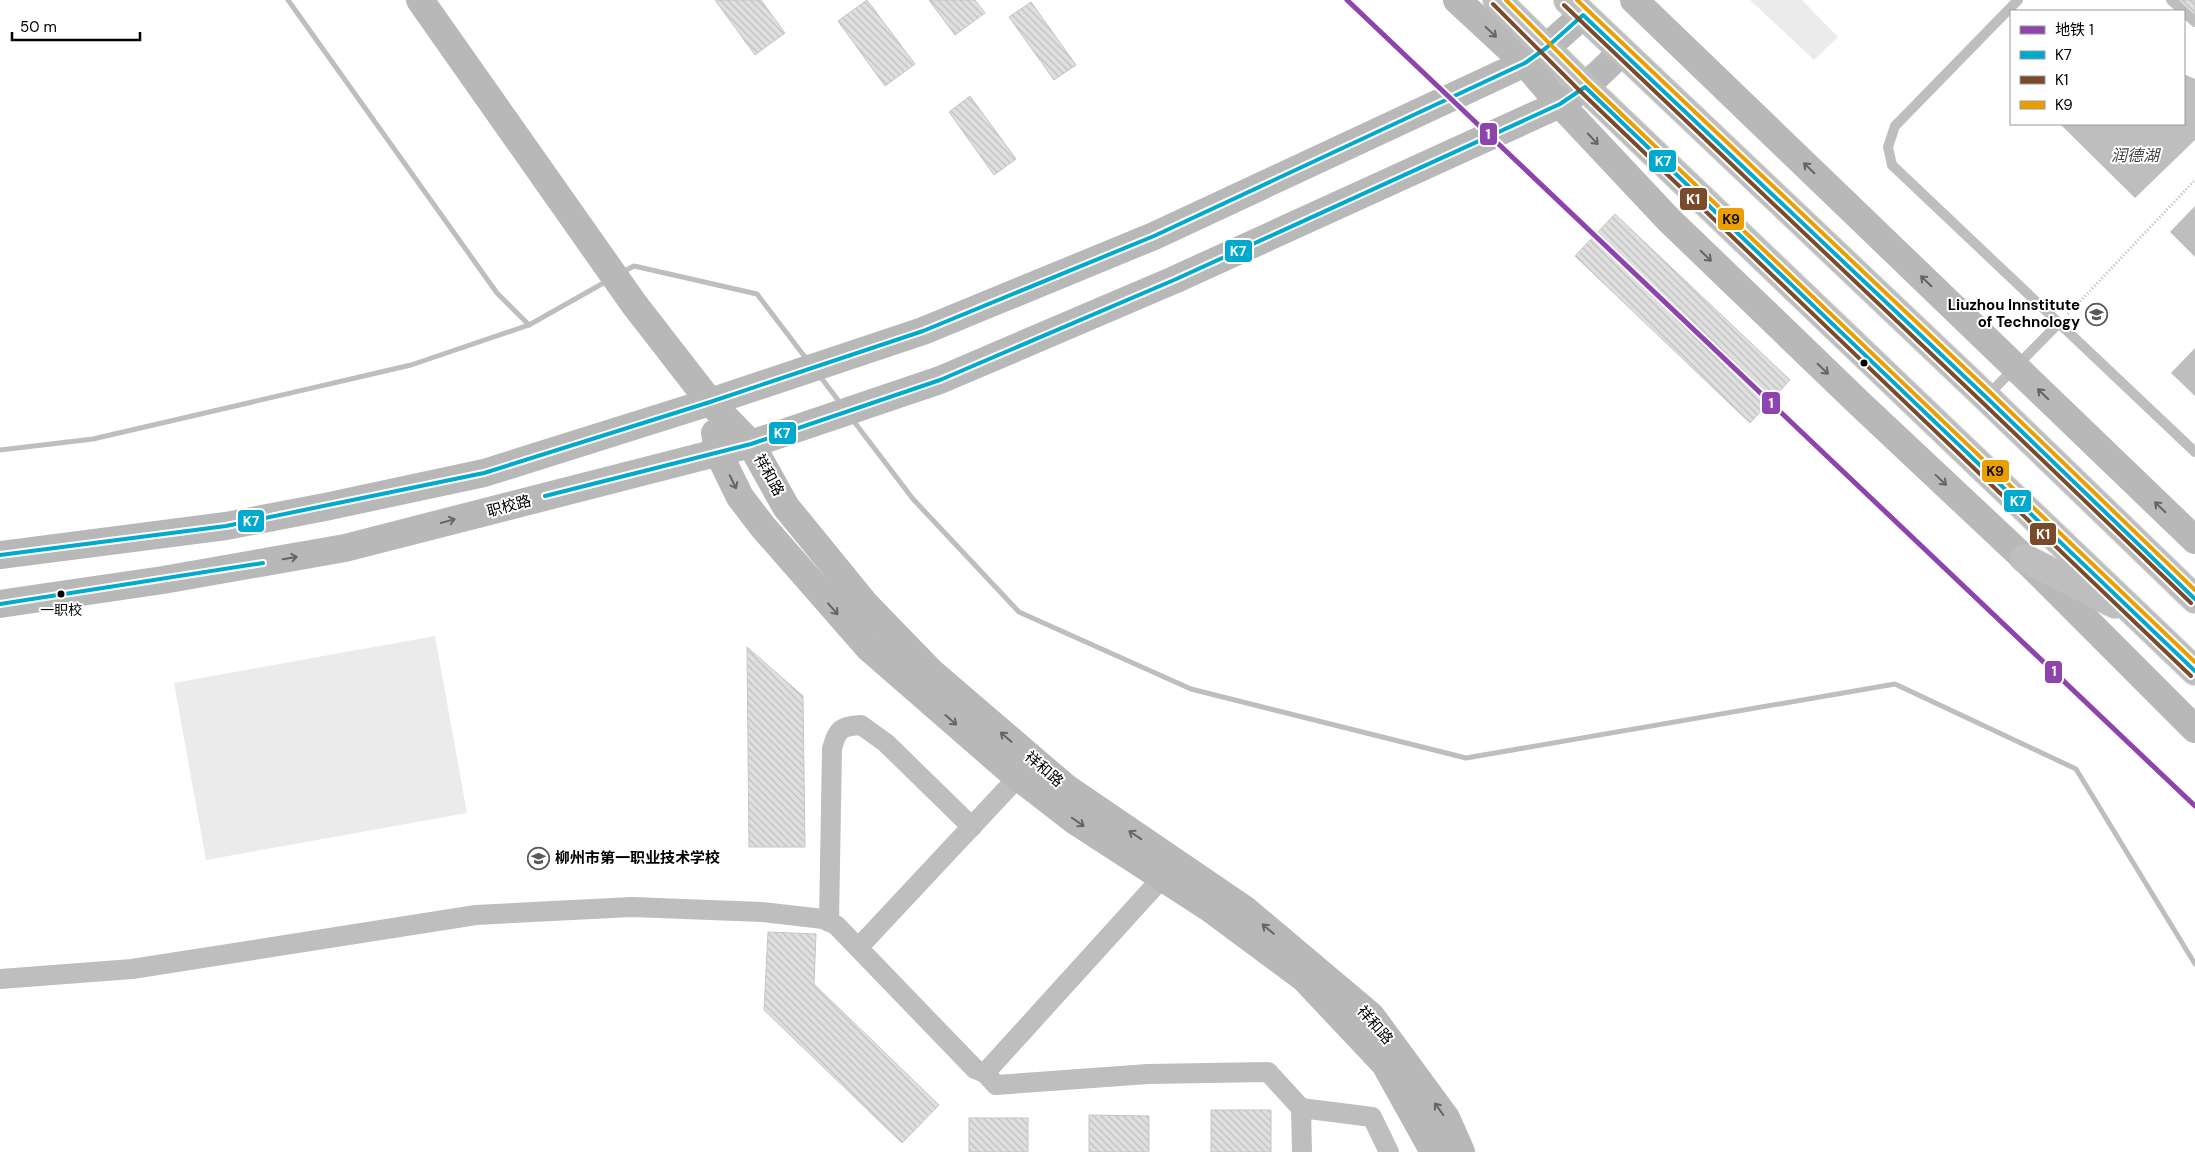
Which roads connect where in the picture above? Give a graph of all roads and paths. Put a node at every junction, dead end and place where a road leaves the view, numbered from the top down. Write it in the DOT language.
graph roads {
  1 [pos="420,0"];
  2 [pos="1457,0"];
  3 [pos="1497,0"];
  4 [pos="1634,0"];
  5 [pos="2018,0"];
  6 [pos="2172,0"];
  7 [pos="1576,8"];
  8 [pos="2183,10"];
  9 [pos="2185,12"];
  10 [pos="2195,22"];
  11 [pos="1622,52"];
  12 [pos="1535,56"];
  13 [pos="1585,87"];
  14 [pos="1560,104"];
  15 [pos="2195,180"];
  16 [pos="2058,324"];
  17 [pos="2015,367"];
  18 [pos="1986,397"];
  19 [pos="710,402"];
  20 [pos="751,444"];
  21 [pos="718,452"];
  22 [pos="2195,452"];
  23 [pos="2195,540"];
  24 [pos="0,555"];
  25 [pos="2024,558"];
  26 [pos="2195,599"];
  27 [pos="0,604"];
  28 [pos="2140,616"];
  29 [pos="2195,671"];
  30 [pos="2195,729"];
  31 [pos="1018,777"];
  32 [pos="972,827"];
  33 [pos="1162,878"];
  34 [pos="829,922"];
  35 [pos="858,948"];
  36 [pos="0,979"];
  37 [pos="985,1073"];
  38 [pos="1301,1108"];
  39 [pos="1302,1152"];
  40 [pos="1389,1152"];
  41 [pos="1434,1152"];
  42 [pos="1461,1152"];
  1 -- 19 [label="main road"];
  2 -- 12 [label="main road, one-way"];
  3 -- 12 [label="highway"];
  17 -- 4 [label="main road, one-way"];
  5 -- 16 [label="lane"];
  6 -- 8 [label="lane"];
  7 -- 11 [label="highway"];
  7 -- 12 [label="main road"];
  9 -- 10 [label="lane"];
  11 -- 13 [label="main road, 职校路"];
  11 -- 18 [label="highway"];
  12 -- 13 [label="highway"];
  12 -- 14 [label="main road"];
  12 -- 19 [label="main road"];
  13 -- 14 [label="main road, 职校路"];
  13 -- 28 [label="highway"];
  14 -- 20 [label="main road, 职校路"];
  14 -- 25 [label="main road, one-way"];
  15 -- 16 [label="path"];
  16 -- 17 [label="lane"];
  16 -- 22 [label="lane"];
  17 -- 18 [label="lane"];
  23 -- 17 [label="main road, one-way"];
  18 -- 26 [label="highway"];
  19 -- 20 [label="main road, 祥和路"];
  19 -- 21 [label="main road, 祥和路"];
  19 -- 24 [label="main road"];
  20 -- 21 [label="main road, 职校路"];
  42 -- 20 [label="main road, 祥和路, one-way"];
  27 -- 21 [label="main road, 职校路, one-way"];
  21 -- 31 [label="main road, 祥和路, one-way"];
  25 -- 28 [label="highway"];
  25 -- 30 [label="main road"];
  28 -- 29 [label="highway"];
  31 -- 32 [label="street"];
  31 -- 33 [label="main road, 祥和路, one-way"];
  32 -- 34 [label="street"];
  32 -- 35 [label="street"];
  33 -- 37 [label="street"];
  33 -- 41 [label="main road, 祥和路"];
  34 -- 35 [label="street"];
  34 -- 36 [label="street"];
  35 -- 37 [label="street"];
  37 -- 38 [label="street"];
  38 -- 39 [label="street"];
  38 -- 40 [label="street"];
}
